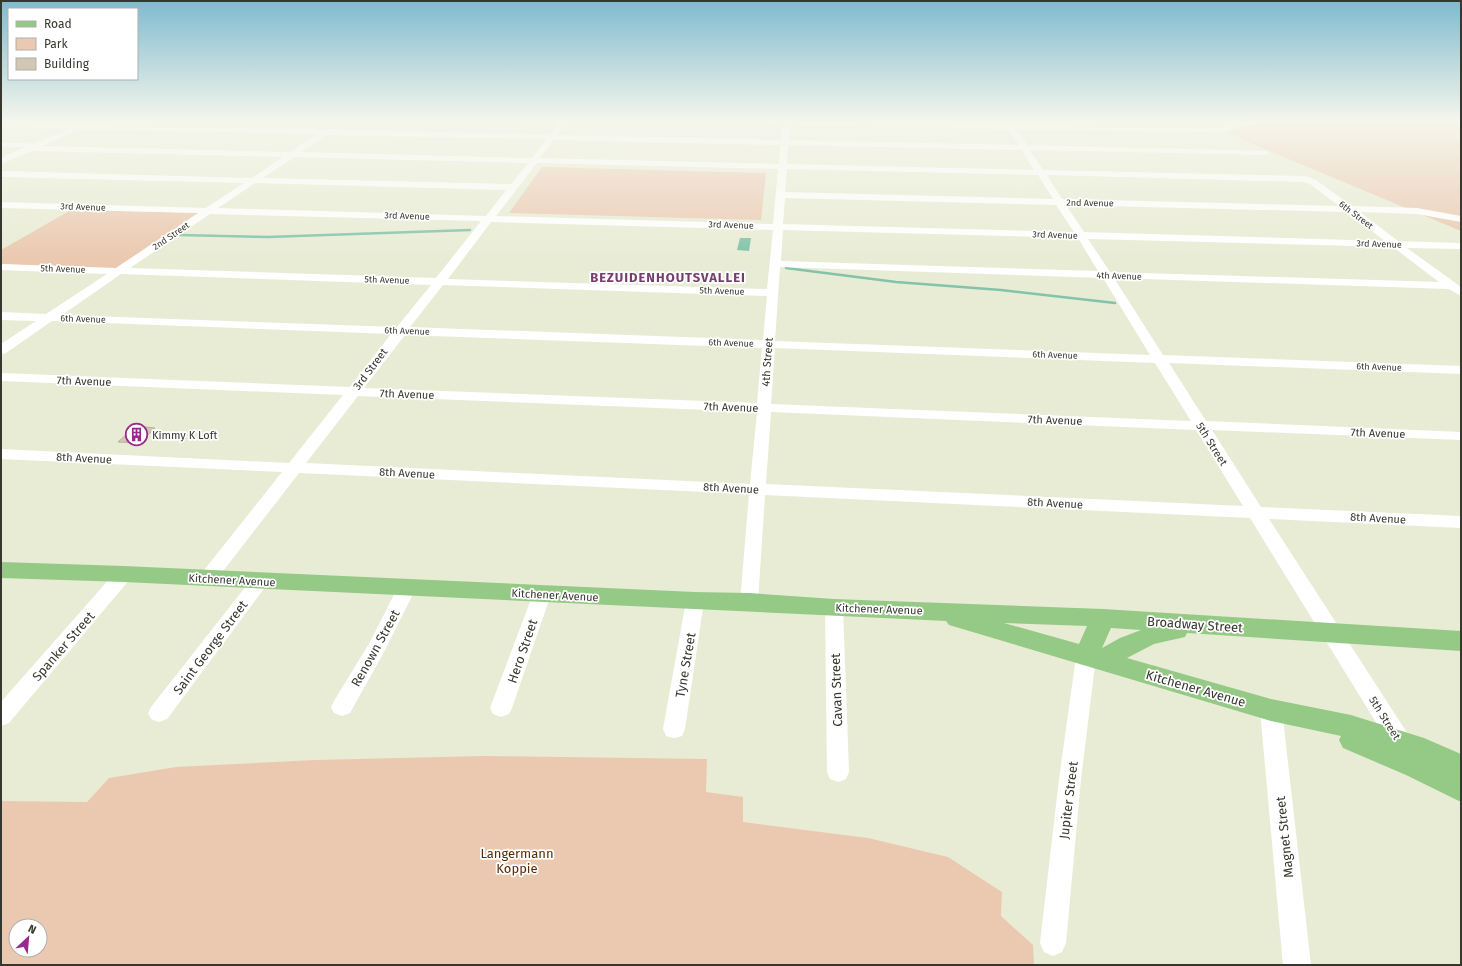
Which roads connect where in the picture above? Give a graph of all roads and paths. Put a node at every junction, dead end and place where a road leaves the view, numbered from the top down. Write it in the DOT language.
graph roads {
  1 [pos="273,167"];
  2 [pos="528,167"];
  3 [pos="783,167"];
  4 [pos="786,167"];
  5 [pos="1037,167"];
  6 [pos="1041,173"];
  7 [pos="1,174"];
  8 [pos="253,181"];
  9 [pos="512,187"];
  10 [pos="781,195"];
  11 [pos="1060,202"];
  12 [pos="1,204"];
  13 [pos="209,210"];
  14 [pos="1349,210"];
  15 [pos="488,218"];
  16 [pos="1461,219"];
  17 [pos="779,226"];
  18 [pos="1081,236"];
  19 [pos="1396,244"];
  20 [pos="1461,246"];
  21 [pos="776,264"];
  22 [pos="1,267"];
  23 [pos="119,271"];
  24 [pos="1107,276"];
  25 [pos="438,281"];
  26 [pos="1456,286"];
  27 [pos="772,293"];
  28 [pos="1461,293"];
  29 [pos="1,316"];
  30 [pos="49,318"];
  31 [pos="399,331"];
  32 [pos="769,344"];
  33 [pos="1,350"];
  34 [pos="1159,359"];
  35 [pos="1461,370"];
  36 [pos="1,377"];
  37 [pos="352,392"];
  38 [pos="764,408"];
  39 [pos="1201,426"];
  40 [pos="1461,436"];
  41 [pos="1,454"];
  42 [pos="293,468"];
  43 [pos="758,489"];
  44 [pos="1256,513"];
  45 [pos="1461,522"];
  46 [pos="1,570"];
  47 [pos="124,574"];
  48 [pos="207,579"];
  49 [pos="260,581"];
  50 [pos="407,588"];
  51 [pos="542,594"];
  52 [pos="695,602"];
  53 [pos="749,602"];
  54 [pos="834,608"];
  55 [pos="928,610"];
  56 [pos="1103,618"];
  57 [pos="1205,625"];
  58 [pos="1331,633"];
  59 [pos="1461,641"];
  60 [pos="1094,659"];
  61 [pos="342,707"];
  62 [pos="502,708"];
  63 [pos="1280,712"];
  64 [pos="160,713"];
  65 [pos="1,717"];
  66 [pos="674,729"];
  67 [pos="1400,742"];
  68 [pos="1416,766"];
  69 [pos="1461,768"];
  70 [pos="838,772"];
  71 [pos="1461,790"];
  72 [pos="1053,943"];
  73 [pos="1296,965"];
  1 -- 8 [label="street, 2nd Street"];
  2 -- 9 [label="street, 3rd Street"];
  3 -- 10 [label="street, 4th Street"];
  4 -- 6 [label="street"];
  5 -- 6 [label="street, 5th Street"];
  6 -- 11 [label="street, 5th Street"];
  6 -- 14 [label="street, 6th Street"];
  7 -- 8 [label="street"];
  8 -- 9 [label="street"];
  8 -- 13 [label="street, 2nd Street"];
  9 -- 15 [label="street, 3rd Street"];
  10 -- 11 [label="street, 2nd Avenue"];
  10 -- 17 [label="street, 4th Street"];
  11 -- 14 [label="street, 2nd Avenue"];
  11 -- 18 [label="street, 5th Street"];
  12 -- 13 [label="street, 3rd Avenue"];
  13 -- 15 [label="street, 3rd Avenue"];
  13 -- 23 [label="street, 2nd Street"];
  14 -- 16 [label="street, 2nd Avenue"];
  14 -- 19 [label="street, 6th Street"];
  15 -- 17 [label="street, 3rd Avenue"];
  15 -- 25 [label="street, 3rd Street"];
  17 -- 18 [label="street, 3rd Avenue"];
  17 -- 21 [label="street, 4th Street"];
  18 -- 19 [label="street, 3rd Avenue"];
  18 -- 24 [label="street, 5th Street"];
  19 -- 20 [label="street, 3rd Avenue"];
  19 -- 26 [label="street, 6th Street"];
  21 -- 24 [label="street, 4th Avenue"];
  21 -- 27 [label="street, 4th Street"];
  22 -- 23 [label="street, 5th Avenue"];
  23 -- 25 [label="street, 5th Avenue"];
  23 -- 30 [label="street, 2nd Street"];
  24 -- 26 [label="street, 4th Avenue"];
  24 -- 34 [label="street, 5th Street"];
  25 -- 27 [label="street, 5th Avenue"];
  25 -- 31 [label="street, 3rd Street"];
  26 -- 28 [label="street, 6th Street"];
  27 -- 32 [label="street, 4th Street"];
  29 -- 30 [label="street, 6th Avenue"];
  30 -- 31 [label="street, 6th Avenue"];
  30 -- 33 [label="street, 2nd Street"];
  31 -- 32 [label="street, 6th Avenue"];
  31 -- 37 [label="street, 3rd Street"];
  32 -- 34 [label="street, 6th Avenue"];
  32 -- 38 [label="street, 4th Street"];
  34 -- 35 [label="street, 6th Avenue"];
  34 -- 39 [label="street, 5th Street"];
  36 -- 37 [label="street, 7th Avenue"];
  37 -- 38 [label="street, 7th Avenue"];
  37 -- 42 [label="street, 3rd Street"];
  38 -- 39 [label="street, 7th Avenue"];
  38 -- 43 [label="street, 4th Street"];
  39 -- 40 [label="street, 7th Avenue"];
  39 -- 44 [label="street, 5th Street"];
  41 -- 42 [label="street, 8th Avenue"];
  42 -- 43 [label="street, 8th Avenue"];
  42 -- 48 [label="street, 3rd Street"];
  43 -- 44 [label="street, 8th Avenue"];
  43 -- 53 [label="street, 4th Street"];
  44 -- 45 [label="street, 8th Avenue"];
  44 -- 58 [label="street, 5th Street"];
  46 -- 47 [label="main road, Kitchener Avenue"];
  47 -- 48 [label="main road, Kitchener Avenue"];
  47 -- 65 [label="street, Spanker Street"];
  48 -- 49 [label="main road, Kitchener Avenue"];
  49 -- 50 [label="main road, Kitchener Avenue"];
  49 -- 64 [label="street, Saint George Street"];
  50 -- 51 [label="main road, Kitchener Avenue"];
  50 -- 61 [label="street, Renown Street"];
  51 -- 52 [label="main road, Kitchener Avenue"];
  51 -- 62 [label="street, Hero Street"];
  52 -- 53 [label="main road, Kitchener Avenue"];
  52 -- 66 [label="street, Tyne Street"];
  53 -- 54 [label="main road, Kitchener Avenue"];
  54 -- 55 [label="main road, Kitchener Avenue"];
  54 -- 70 [label="street, Cavan Street"];
  55 -- 56 [label="main road, Broadway Street"];
  55 -- 60 [label="main road, Kitchener Avenue"];
  56 -- 57 [label="main road, Broadway Street"];
  56 -- 60 [label="main road"];
  57 -- 58 [label="main road, Broadway Street"];
  57 -- 60 [label="main road"];
  58 -- 59 [label="main road, Broadway Street"];
  58 -- 67 [label="street, 5th Street"];
  60 -- 63 [label="main road, Kitchener Avenue"];
  60 -- 72 [label="street, Jupiter Street"];
  63 -- 67 [label="main road, Kitchener Avenue"];
  63 -- 68 [label="main road, Kitchener Avenue"];
  63 -- 73 [label="street, Magnet Street"];
  67 -- 68 [label="street, 5th Street"];
  67 -- 69 [label="main road, Kitchener Avenue"];
  68 -- 71 [label="main road, Kitchener Avenue"];
}
